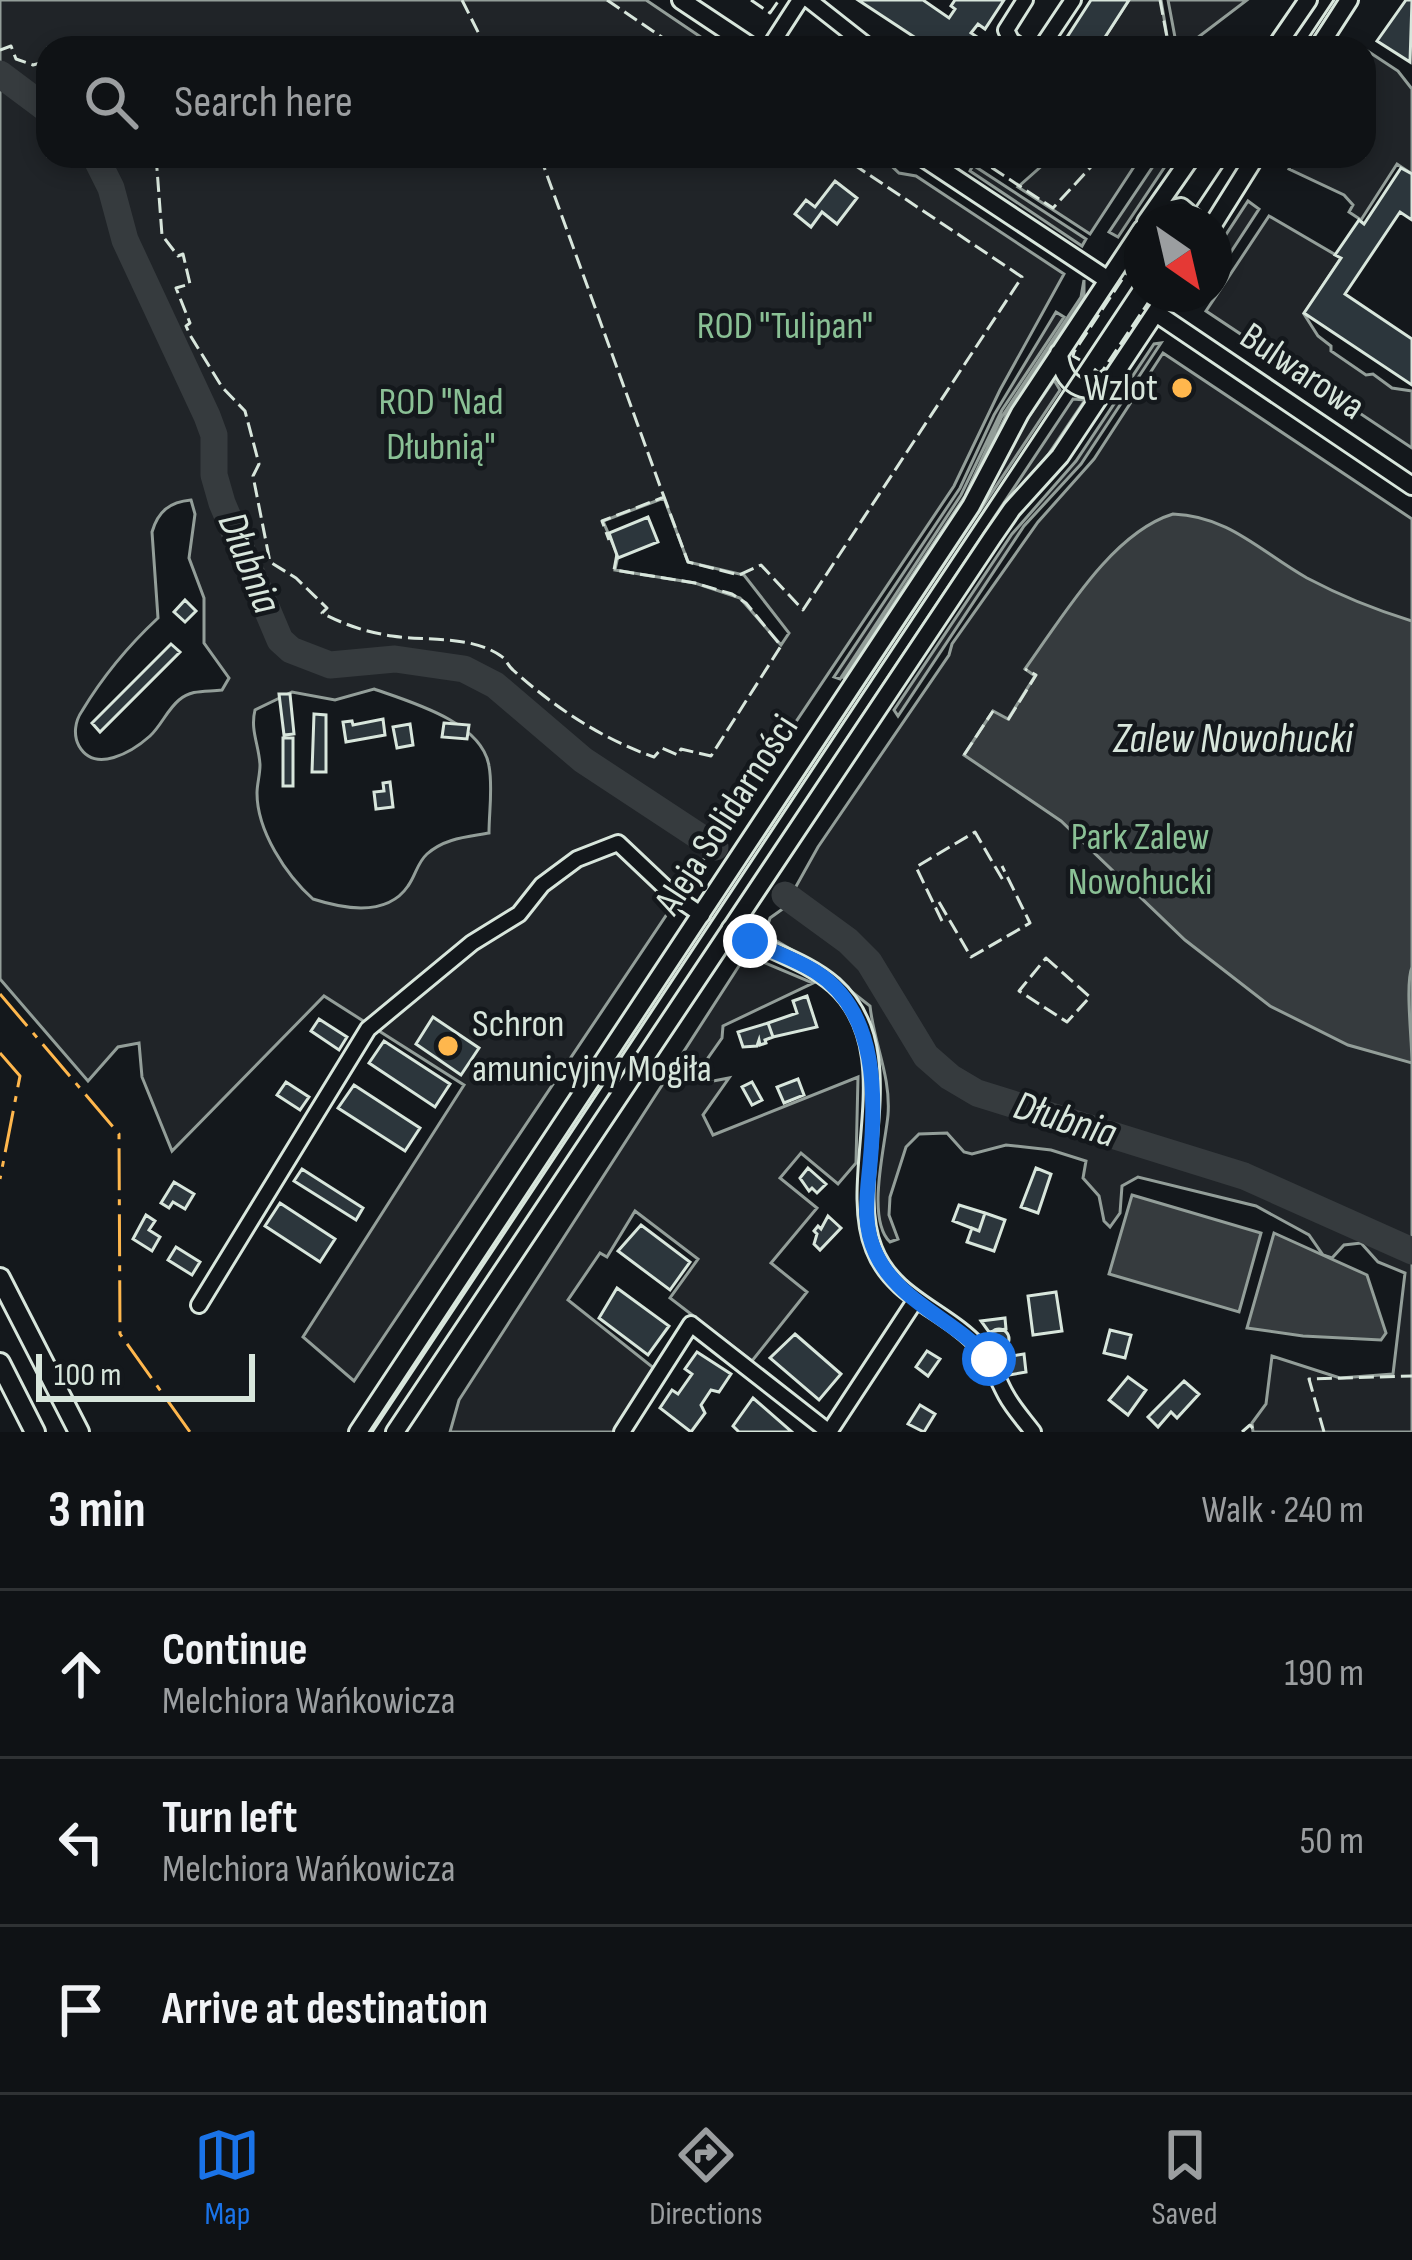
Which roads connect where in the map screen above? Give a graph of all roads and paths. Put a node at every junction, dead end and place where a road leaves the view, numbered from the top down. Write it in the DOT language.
graph roads {
  1 [pos="681,0"];
  2 [pos="805,0"];
  3 [pos="1025,0"];
  4 [pos="1308,0"];
  5 [pos="1349,0"];
  6 [pos="1064,3"];
  7 [pos="735,36"];
  8 [pos="778,36"];
  9 [pos="854,36"];
  10 [pos="1008,36"];
  11 [pos="1046,36"];
  12 [pos="1283,36"];
  13 [pos="1326,36"];
  14 [pos="939,168"];
  15 [pos="1184,168"];
  16 [pos="1249,168"];
  17 [pos="1159,204"];
  18 [pos="1226,204"];
  19 [pos="1124,256"];
  20 [pos="1108,280"];
  21 [pos="1156,313"];
  22 [pos="1059,353"];
  23 [pos="1111,382"];
  24 [pos="1412,486"];
  25 [pos="702,915"];
  26 [pos="730,928"];
  27 [pos="0,1278"];
  28 [pos="915,1301"];
  29 [pos="199,1305"];
  30 [pos="0,1363"];
  31 [pos="35,1432"];
  32 [pos="80,1432"];
  33 [pos="358,1432"];
  34 [pos="395,1432"];
  35 [pos="622,1432"];
  36 [pos="829,1432"];
  37 [pos="1033,1432"];
  1 -- 7 [label="street"];
  2 -- 8 [label="street"];
  2 -- 9 [label="street"];
  3 -- 10 [label="street"];
  4 -- 12 [label="street"];
  5 -- 13 [label="street"];
  6 -- 11 [label="street"];
  14 -- 20 [label="street"];
  15 -- 17 [label="street, Aleja Solidarności"];
  16 -- 18 [label="street"];
  19 -- 20 [label="street, Aleja Solidarności"];
  20 -- 22 [label="street, Aleja Solidarności"];
  21 -- 23 [label="street, Aleja Solidarności"];
  21 -- 24 [label="street, Bulwarowa"];
  22 -- 23 [label="street"];
  22 -- 25 [label="street, Aleja Solidarności"];
  23 -- 26 [label="street, Aleja Solidarności"];
  25 -- 29 [label="street"];
  25 -- 33 [label="street, Aleja Solidarności"];
  26 -- 28 [label="street"];
  26 -- 34 [label="street, Aleja Solidarności"];
  27 -- 32 [label="main road"];
  28 -- 36 [label="street"];
  28 -- 37 [label="street"];
  30 -- 31 [label="main road"];
  35 -- 36 [label="street"];
}
